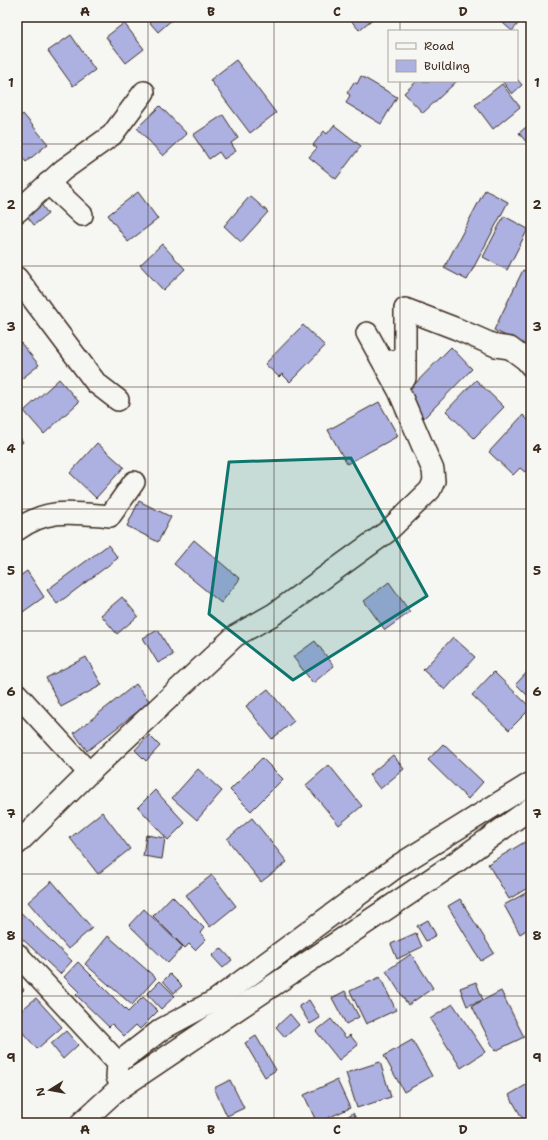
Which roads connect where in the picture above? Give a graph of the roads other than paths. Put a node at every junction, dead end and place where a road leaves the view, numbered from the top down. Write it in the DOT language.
graph roads {
  1 [pos="144,92"];
  2 [pos="48,183"];
  3 [pos="17,212"];
  4 [pos="82,215"];
  5 [pos="17,278"];
  6 [pos="531,366"];
  7 [pos="118,400"];
  8 [pos="134,482"];
  9 [pos="17,530"];
  10 [pos="17,694"];
  11 [pos="90,773"];
  12 [pos="531,783"];
  13 [pos="531,808"];
  14 [pos="17,844"];
  15 [pos="17,954"];
  16 [pos="118,1063"];
  17 [pos="116,1091"];
  18 [pos="81,1123"];
  1 -- 2 [label="street"];
  2 -- 3 [label="street"];
  2 -- 4 [label="street"];
  5 -- 7 [label="street"];
  6 -- 11 [label="street"];
  8 -- 9 [label="street"];
  10 -- 11 [label="street"];
  11 -- 14 [label="street"];
  12 -- 16 [label="street"];
  13 -- 17 [label="street"];
  15 -- 16 [label="street"];
  16 -- 17 [label="street"];
  17 -- 18 [label="street"];
}
